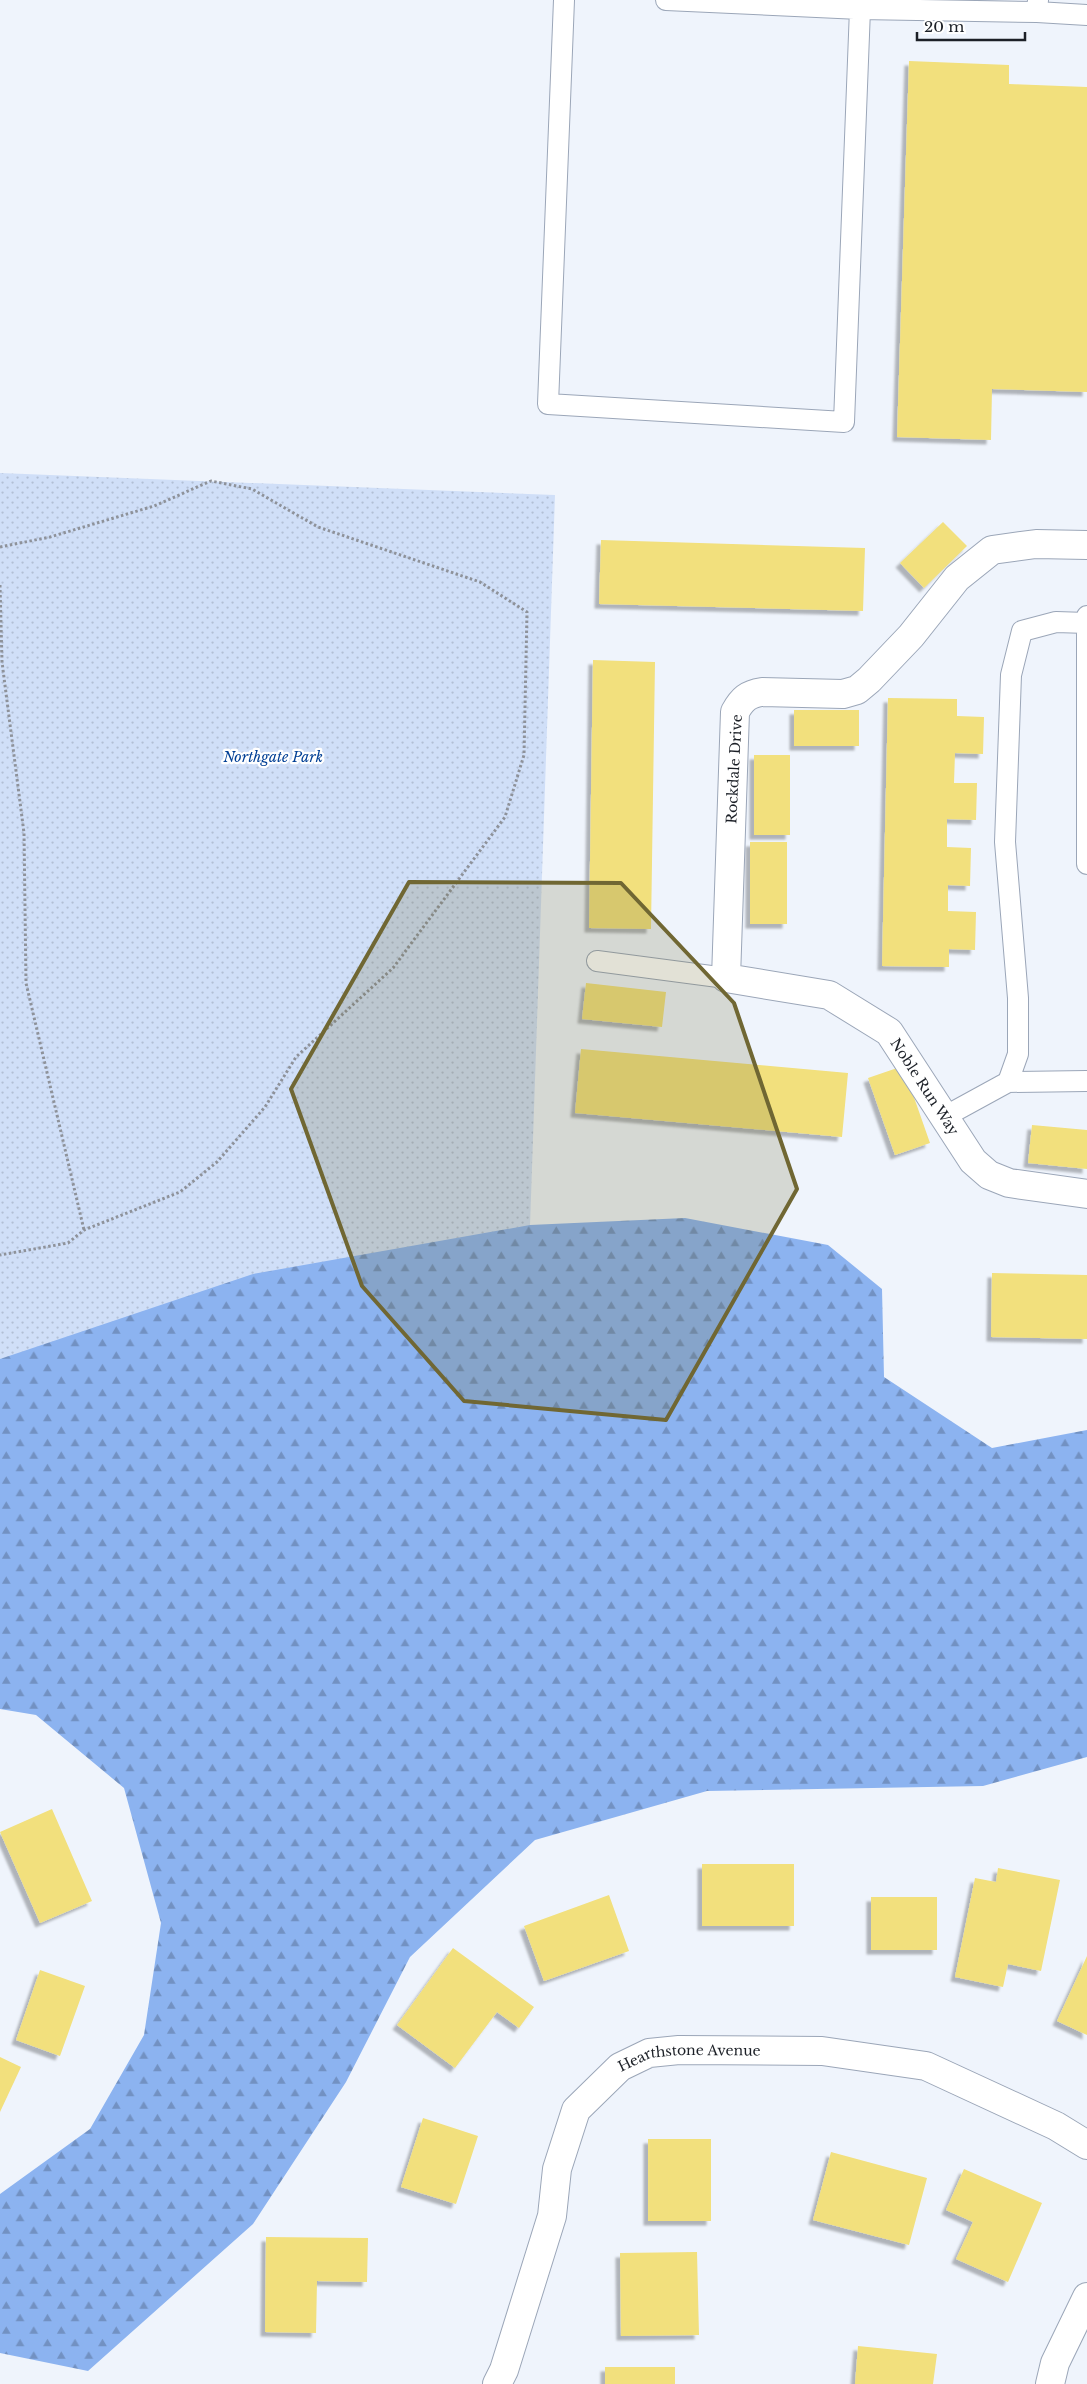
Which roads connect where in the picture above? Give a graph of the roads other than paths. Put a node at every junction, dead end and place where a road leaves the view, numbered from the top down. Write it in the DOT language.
graph roads {
  1 [pos="564,0"];
  2 [pos="666,0"];
  3 [pos="1038,6"];
  4 [pos="860,9"];
  5 [pos="1087,15"];
  6 [pos="1087,545"];
  7 [pos="1087,616"];
  8 [pos="1087,623"];
  9 [pos="1087,864"];
  10 [pos="597,961"];
  11 [pos="726,978"];
  12 [pos="1087,1081"];
  13 [pos="1008,1082"];
  14 [pos="944,1117"];
  15 [pos="1087,1194"];
  16 [pos="1087,2145"];
  17 [pos="1087,2297"];
  18 [pos="497,2384"];
  19 [pos="1050,2384"];
  1 -- 4 [label="lane"];
  2 -- 4 [label="lane"];
  3 -- 4 [label="lane"];
  3 -- 5 [label="lane"];
  6 -- 11 [label="street, Rockdale Drive"];
  7 -- 8 [label="lane"];
  8 -- 9 [label="lane"];
  8 -- 13 [label="lane"];
  10 -- 11 [label="lane"];
  11 -- 14 [label="street, Noble Run Way"];
  12 -- 13 [label="lane"];
  13 -- 14 [label="lane"];
  14 -- 15 [label="street, Noble Run Way"];
  16 -- 18 [label="street, Hearthstone Avenue"];
  17 -- 19 [label="street"];
}
